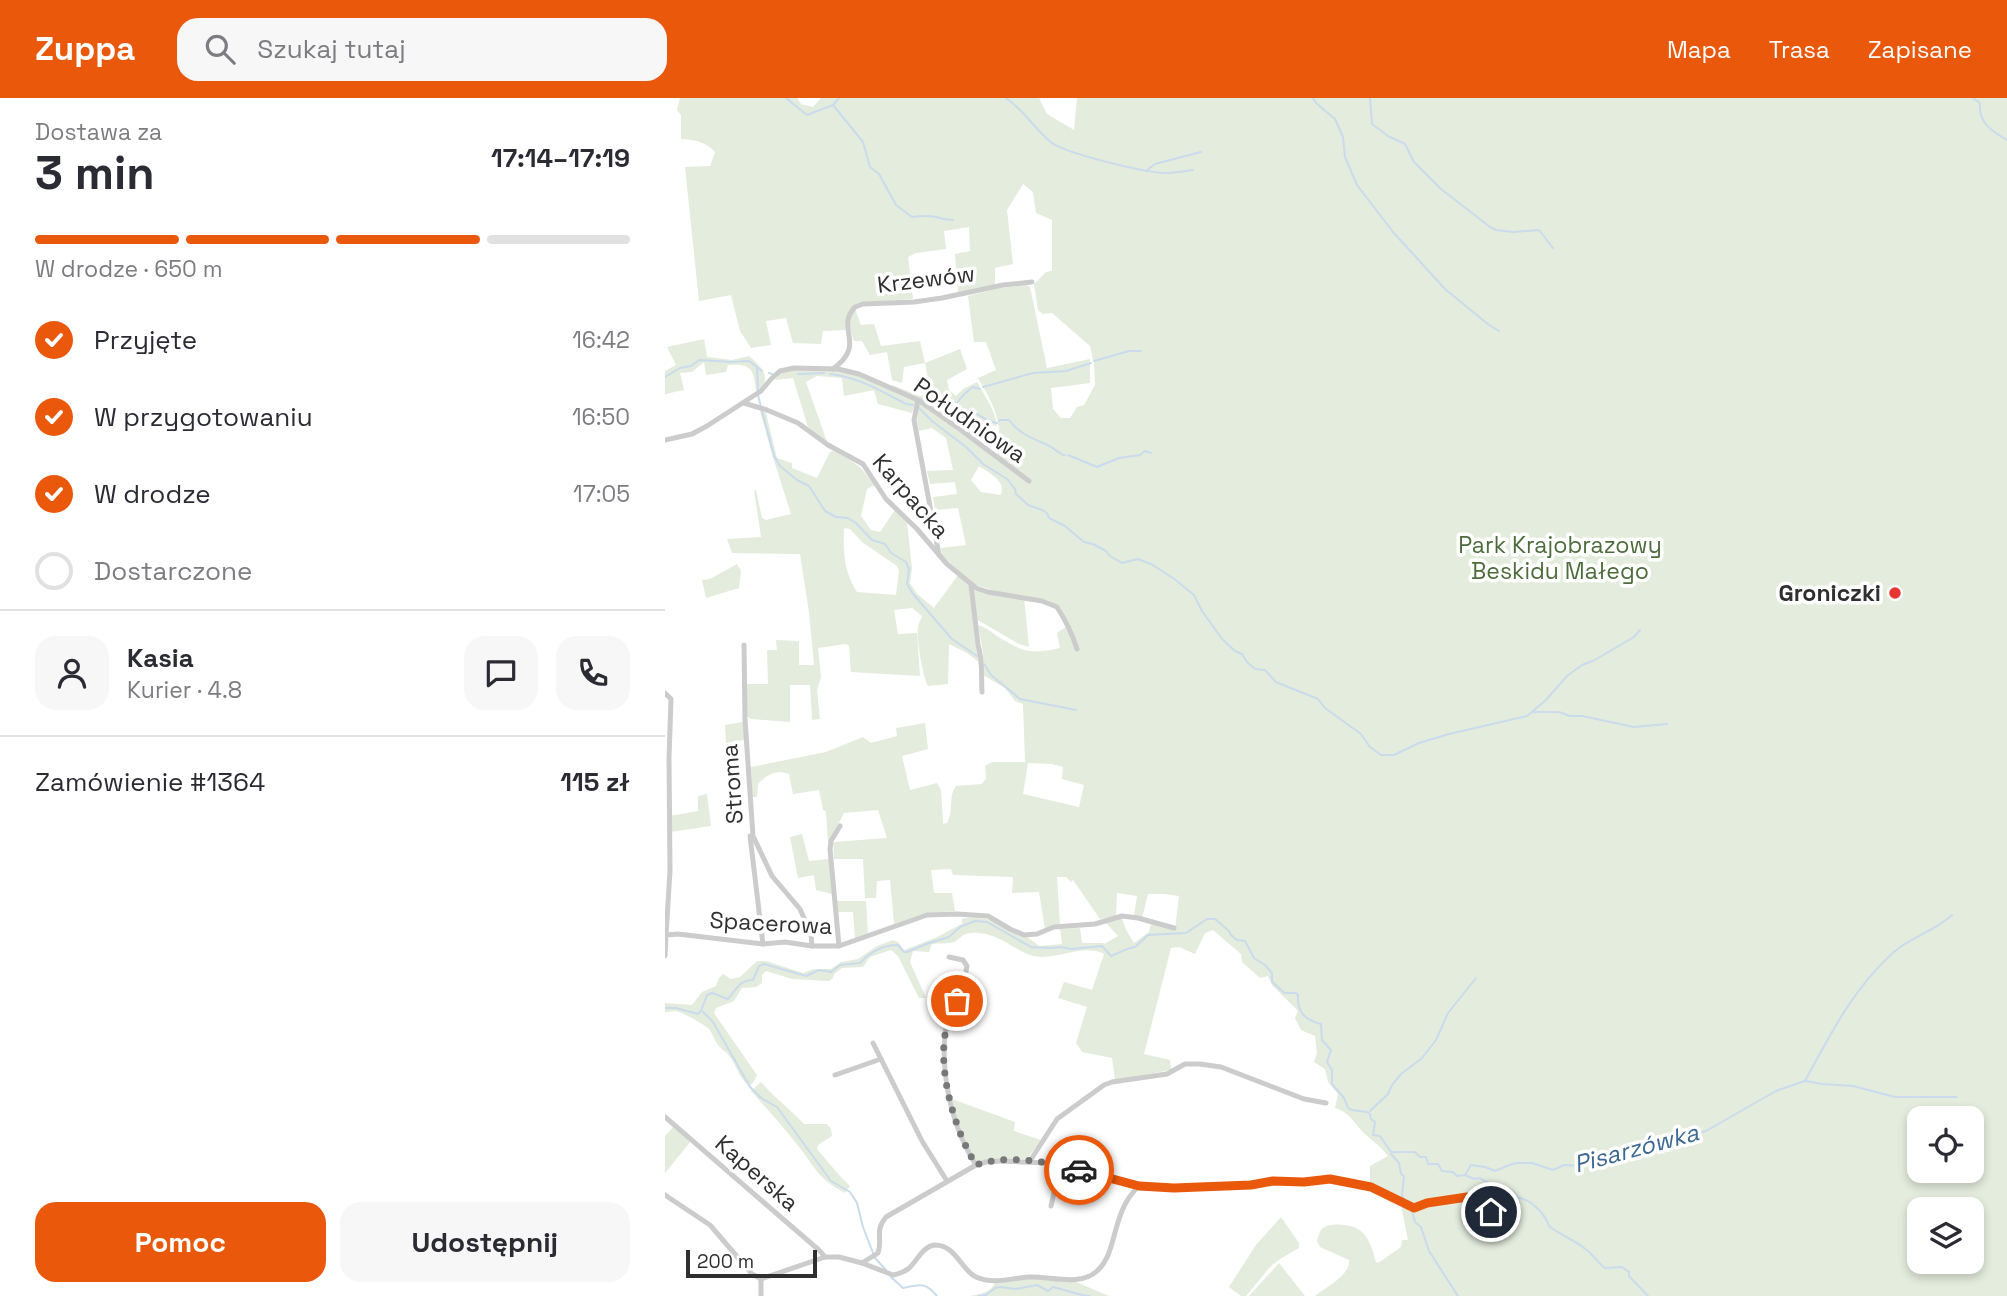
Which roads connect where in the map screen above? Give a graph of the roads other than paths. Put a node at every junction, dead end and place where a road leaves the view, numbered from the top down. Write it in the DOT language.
graph roads {
  1 [pos="1032,282"];
  2 [pos="833,369"];
  3 [pos="918,400"];
  4 [pos="744,403"];
  5 [pos="665,440"];
  6 [pos="1029,481"];
  7 [pos="939,555"];
  8 [pos="971,585"];
  9 [pos="744,645"];
  10 [pos="1077,649"];
  11 [pos="982,692"];
  12 [pos="665,693"];
  13 [pos="747,798"];
  14 [pos="840,826"];
  15 [pos="1174,928"];
  16 [pos="666,935"];
  17 [pos="763,944"];
  18 [pos="813,946"];
  19 [pos="839,946"];
  20 [pos="665,956"];
  21 [pos="949,957"];
  22 [pos="873,1043"];
  23 [pos="881,1059"];
  24 [pos="835,1075"];
  25 [pos="1326,1103"];
  26 [pos="665,1117"];
  27 [pos="1030,1161"];
  28 [pos="976,1165"];
  29 [pos="1060,1166"];
  30 [pos="947,1181"];
  31 [pos="1139,1186"];
  32 [pos="665,1195"];
  33 [pos="1051,1206"];
  34 [pos="1491,1212"];
  35 [pos="825,1257"];
  36 [pos="862,1263"];
  37 [pos="761,1279"];
  38 [pos="761,1296"];
  1 -- 2 [label="street, Krzewów"];
  2 -- 3 [label="street, Południowa"];
  2 -- 4 [label="street, Południowa"];
  3 -- 6 [label="street, Południowa"];
  3 -- 7 [label="street"];
  4 -- 5 [label="street, Południowa"];
  4 -- 7 [label="street, Karpacka"];
  7 -- 8 [label="street, Karpacka"];
  8 -- 10 [label="street"];
  8 -- 11 [label="street"];
  9 -- 18 [label="street, Stroma"];
  12 -- 16 [label="street"];
  13 -- 17 [label="street"];
  14 -- 19 [label="street"];
  15 -- 19 [label="street, Spacerowa"];
  16 -- 17 [label="street, Spacerowa"];
  16 -- 20 [label="street"];
  17 -- 18 [label="street, Spacerowa"];
  18 -- 19 [label="street, Spacerowa"];
  21 -- 28 [label="street"];
  22 -- 23 [label="street"];
  23 -- 24 [label="street"];
  23 -- 30 [label="street"];
  25 -- 27 [label="street"];
  26 -- 35 [label="street, Kaperska"];
  27 -- 28 [label="street"];
  27 -- 29 [label="street"];
  28 -- 30 [label="street"];
  29 -- 31 [label="street"];
  29 -- 33 [label="street"];
  30 -- 36 [label="street"];
  31 -- 34 [label="street"];
  31 -- 36 [label="street"];
  32 -- 37 [label="street"];
  35 -- 36 [label="street"];
  35 -- 37 [label="street"];
  37 -- 38 [label="street"];
}
